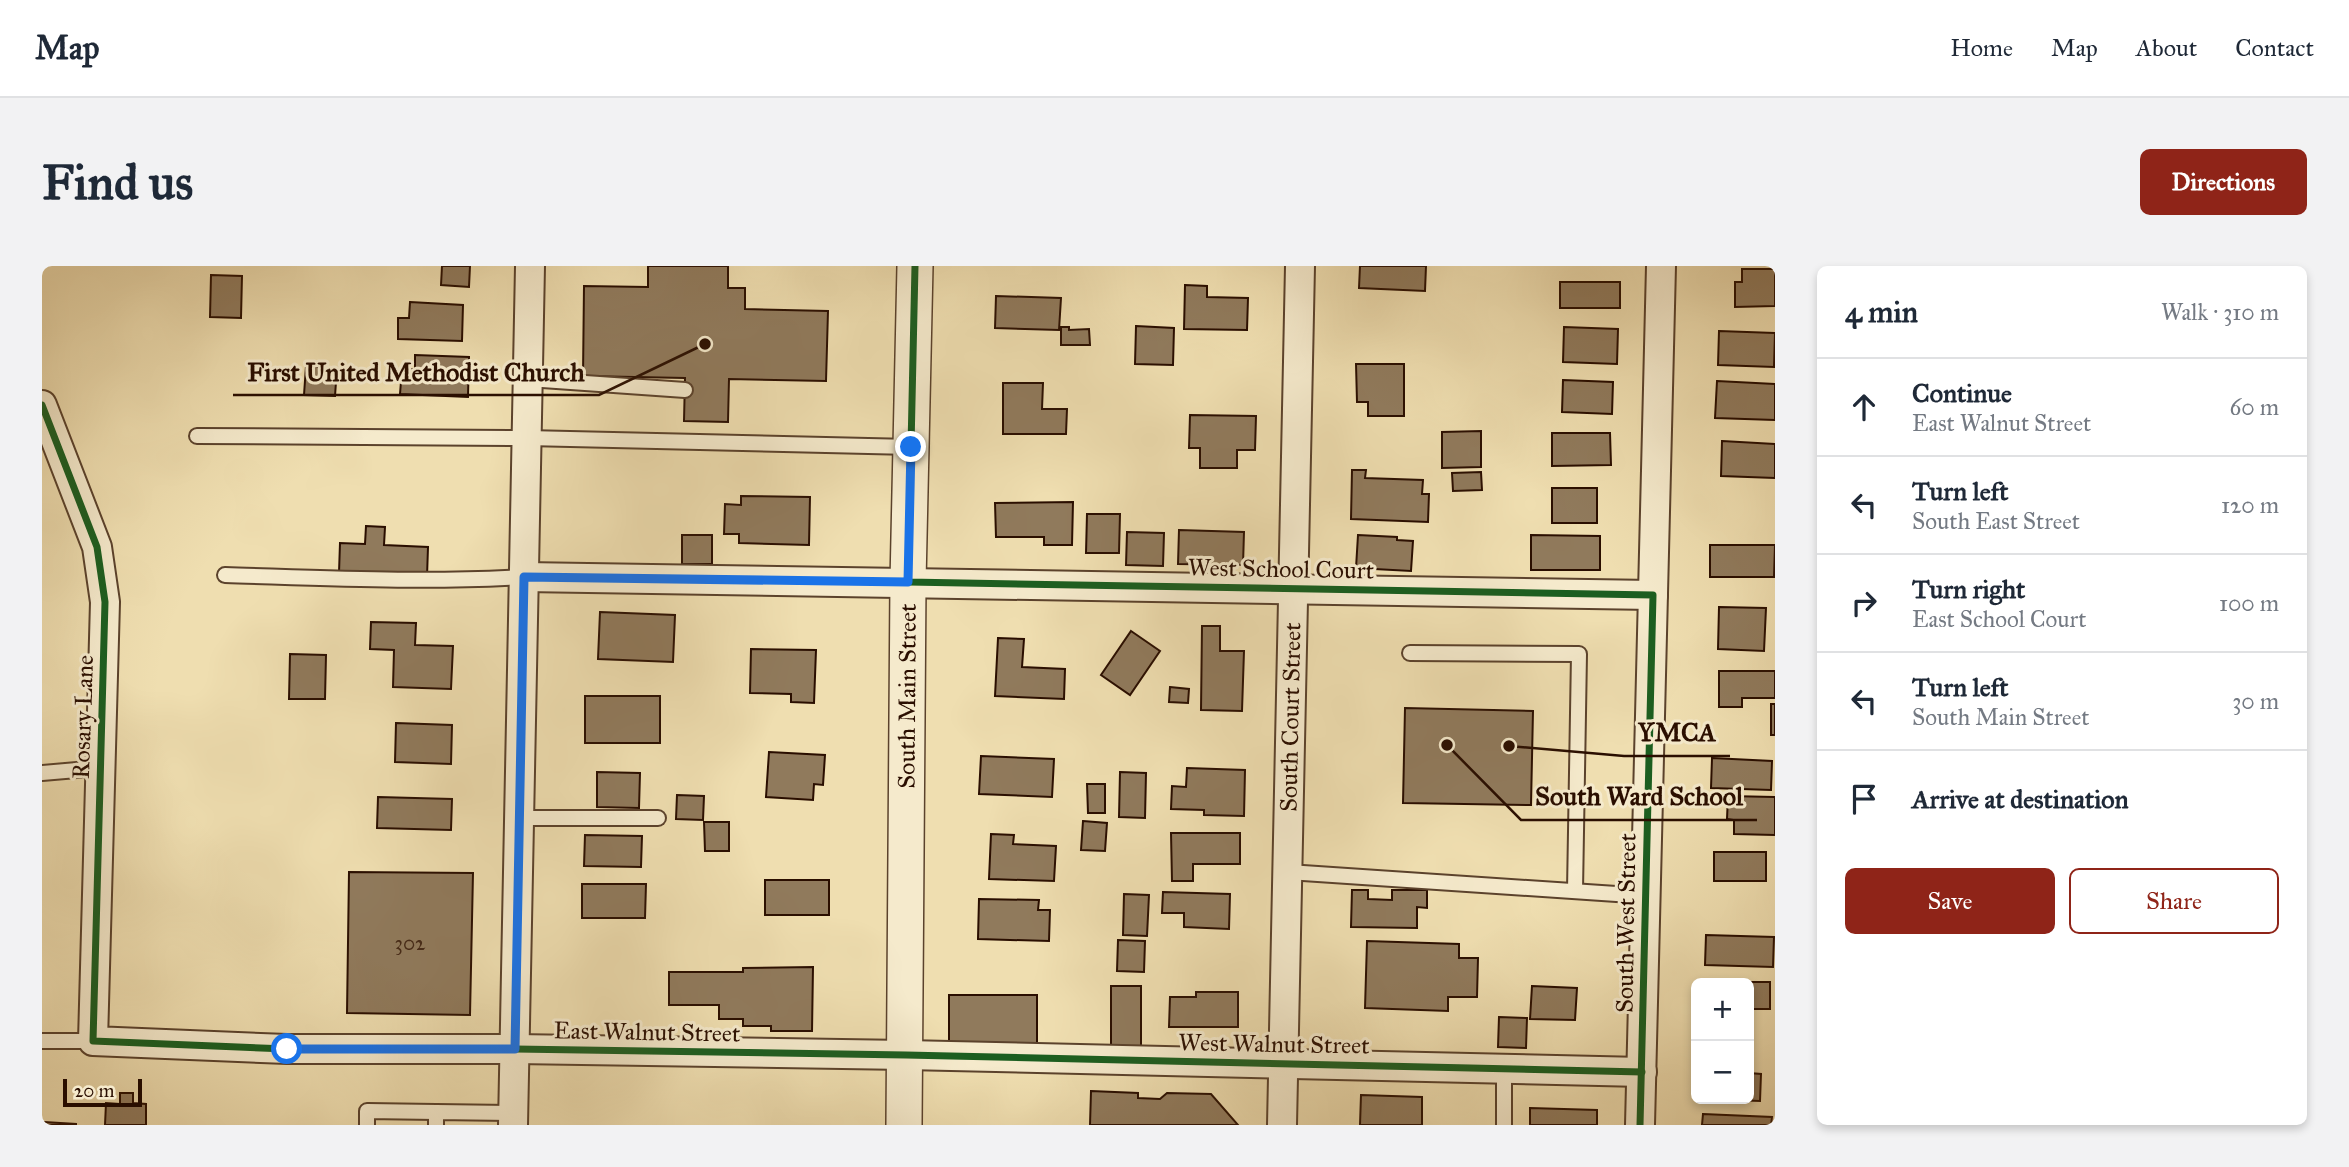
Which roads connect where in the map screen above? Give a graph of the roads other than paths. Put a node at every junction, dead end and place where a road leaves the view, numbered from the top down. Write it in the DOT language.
graph roads {
  1 [pos="530,266"];
  2 [pos="915,266"];
  3 [pos="1300,266"];
  4 [pos="1661,266"];
  5 [pos="528,379"];
  6 [pos="685,390"];
  7 [pos="42,405"];
  8 [pos="197,436"];
  9 [pos="527,438"];
  10 [pos="911,447"];
  11 [pos="225,575"];
  12 [pos="524,577"];
  13 [pos="908,582"];
  14 [pos="1294,589"];
  15 [pos="1653,595"];
  16 [pos="1410,653"];
  17 [pos="100,768"];
  18 [pos="42,774"];
  19 [pos="519,818"];
  20 [pos="658,818"];
  21 [pos="1288,872"];
  22 [pos="1575,891"];
  23 [pos="1646,896"];
  24 [pos="42,1041"];
  25 [pos="93,1041"];
  26 [pos="515,1049"];
  27 [pos="906,1055"];
  28 [pos="1283,1064"];
  29 [pos="1504,1069"];
  30 [pos="1642,1072"];
  31 [pos="436,1118"];
  32 [pos="513,1119"];
  33 [pos="367,1125"];
  34 [pos="904,1125"];
  35 [pos="1282,1125"];
  36 [pos="1504,1125"];
  37 [pos="1640,1125"];
  1 -- 5 [label="street"];
  2 -- 10 [label="street, South Main Street"];
  3 -- 14 [label="street, South Court Street"];
  4 -- 15 [label="street, South West Street"];
  5 -- 6 [label="lane"];
  5 -- 9 [label="street"];
  7 -- 17 [label="street, Rosary Lane"];
  8 -- 9 [label="lane"];
  9 -- 10 [label="lane"];
  9 -- 12 [label="street"];
  10 -- 13 [label="street, South Main Street"];
  11 -- 12 [label="lane"];
  12 -- 13 [label="street, West School Court"];
  12 -- 19 [label="street"];
  13 -- 14 [label="street, West School Court"];
  13 -- 27 [label="street, South Main Street"];
  14 -- 15 [label="street, West School Court"];
  14 -- 21 [label="street, South Court Street"];
  15 -- 23 [label="street, South West Street"];
  16 -- 22 [label="lane"];
  17 -- 18 [label="lane"];
  17 -- 25 [label="street, Rosary Lane"];
  19 -- 20 [label="lane"];
  19 -- 26 [label="street"];
  21 -- 22 [label="lane"];
  21 -- 28 [label="street, South Court Street"];
  22 -- 23 [label="lane"];
  23 -- 30 [label="street, South West Street"];
  24 -- 25 [label="lane"];
  25 -- 26 [label="street, East Walnut Street"];
  26 -- 27 [label="street, East Walnut Street"];
  26 -- 32 [label="street"];
  27 -- 28 [label="street, West Walnut Street"];
  27 -- 34 [label="street, South Main Street"];
  28 -- 29 [label="street, West Walnut Street"];
  28 -- 35 [label="street, South Court Street"];
  29 -- 30 [label="street, West Walnut Street"];
  29 -- 36 [label="lane"];
  30 -- 37 [label="street, South West Street"];
  31 -- 32 [label="lane"];
  31 -- 33 [label="lane"];
}
